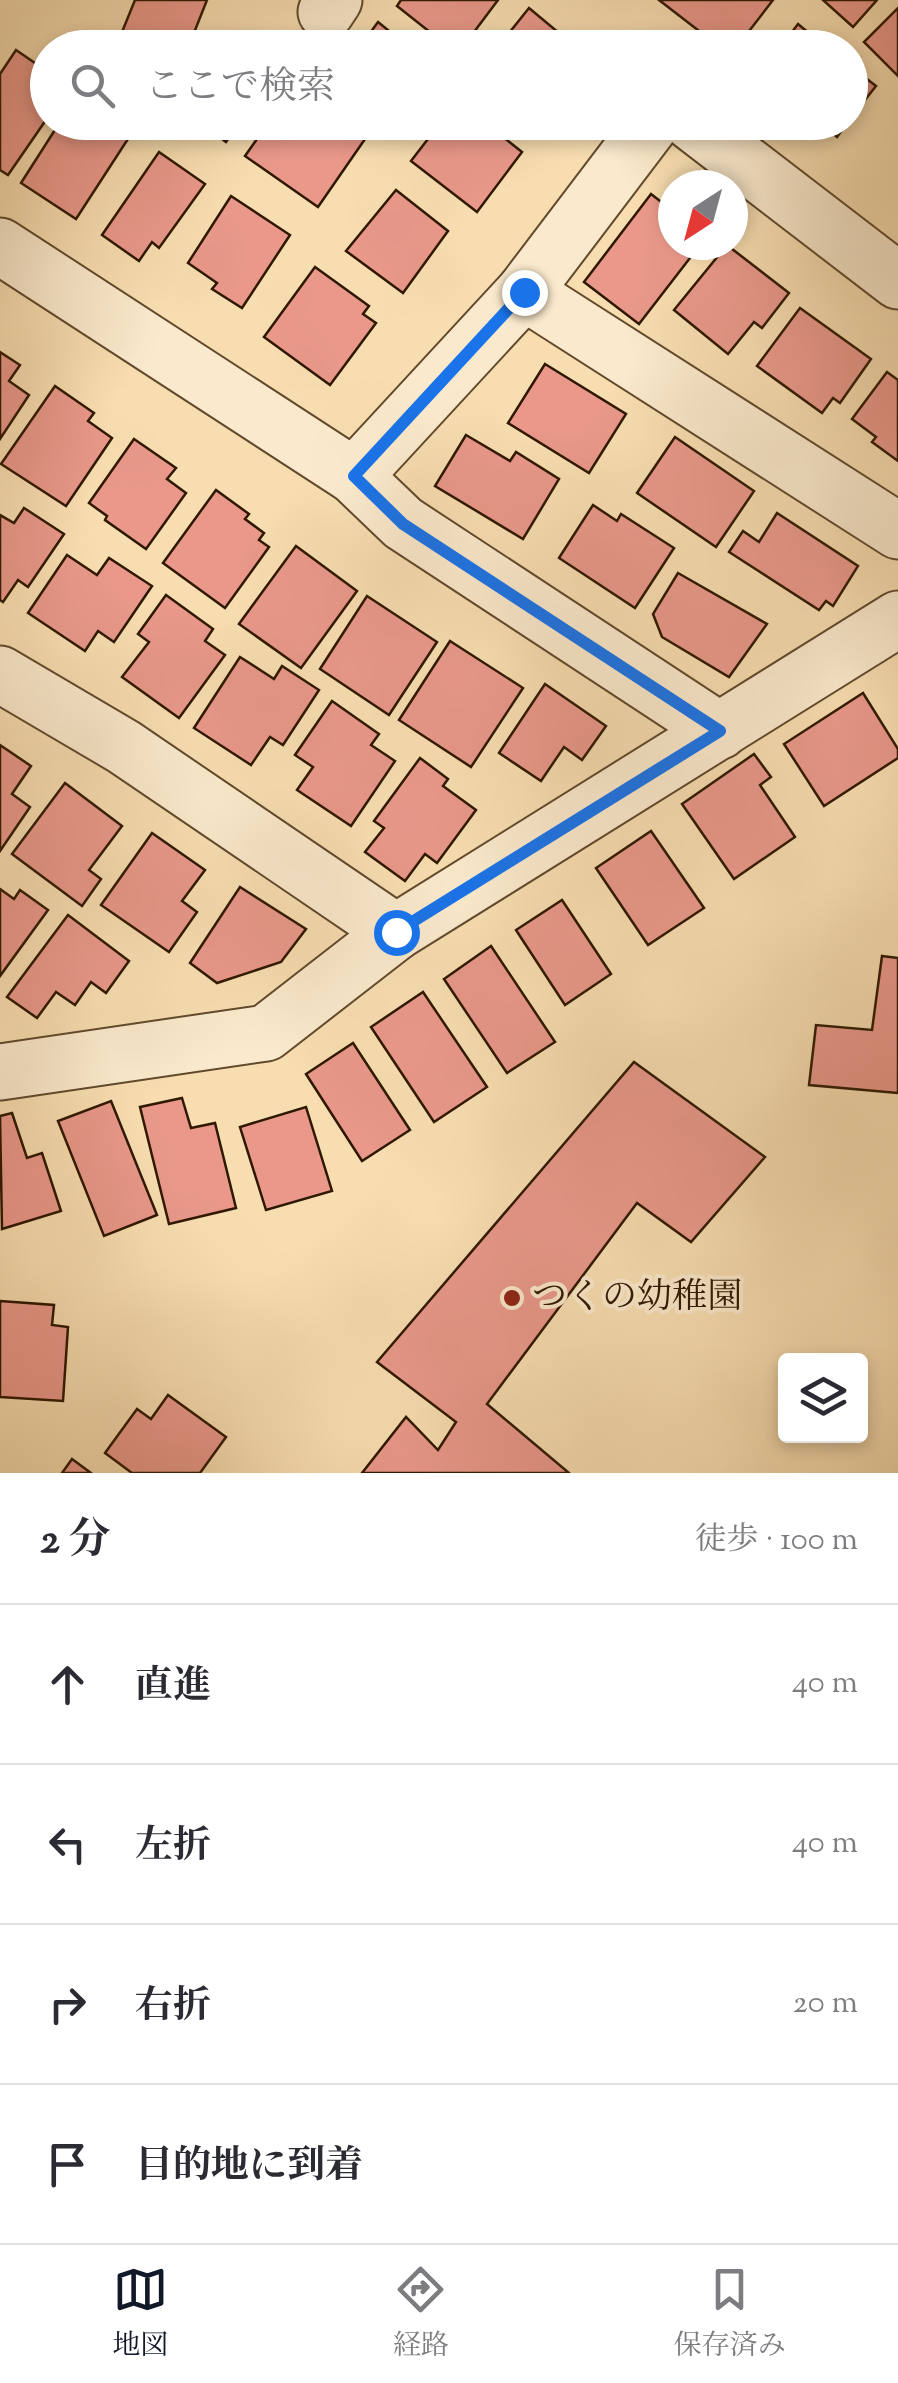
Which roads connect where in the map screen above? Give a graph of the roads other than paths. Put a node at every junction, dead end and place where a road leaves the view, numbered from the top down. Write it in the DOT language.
graph roads {
  1 [pos="639,140"];
  2 [pos="714,140"];
  3 [pos="0,246"];
  4 [pos="898,281"];
  5 [pos="524,292"];
  6 [pos="354,476"];
  7 [pos="898,531"];
  8 [pos="898,619"];
  9 [pos="0,674"];
  10 [pos="720,731"];
  11 [pos="396,932"];
  12 [pos="0,1072"];
  1 -- 5 [label="street"];
  2 -- 4 [label="street"];
  3 -- 6 [label="street"];
  5 -- 6 [label="street"];
  5 -- 7 [label="street"];
  6 -- 10 [label="street"];
  8 -- 10 [label="street"];
  9 -- 11 [label="street"];
  10 -- 11 [label="street"];
  11 -- 12 [label="street"];
}
